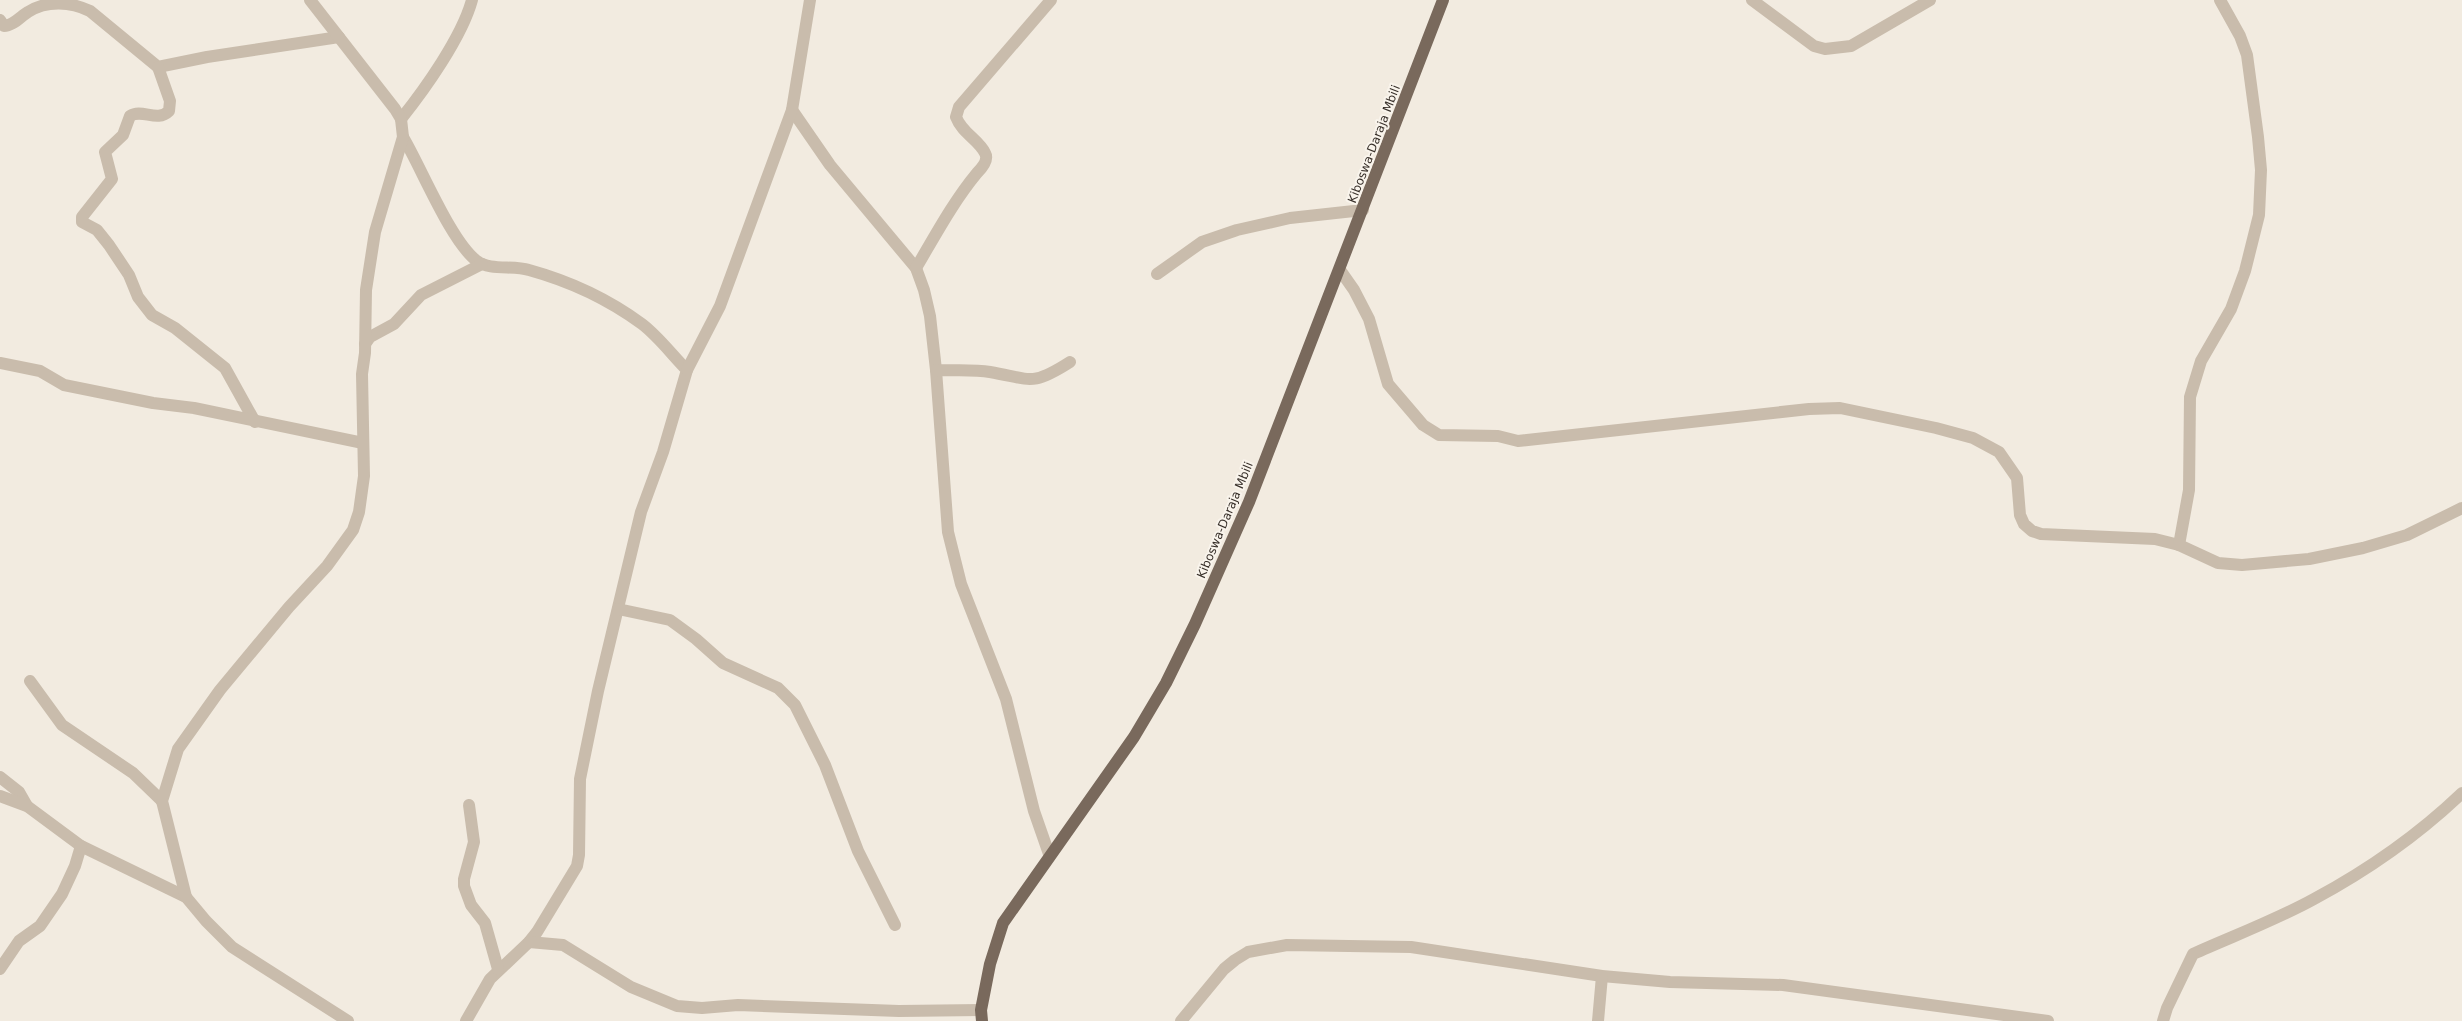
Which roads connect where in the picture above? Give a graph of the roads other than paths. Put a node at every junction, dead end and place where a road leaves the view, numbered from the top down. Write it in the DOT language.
graph roads {
  1 [pos="310,0"];
  2 [pos="472,0"];
  3 [pos="810,0"];
  4 [pos="1051,0"];
  5 [pos="1443,0"];
  6 [pos="1752,0"];
  7 [pos="1930,0"];
  8 [pos="2220,0"];
  9 [pos="0,20"];
  10 [pos="339,37"];
  11 [pos="158,67"];
  12 [pos="792,110"];
  13 [pos="401,119"];
  14 [pos="403,137"];
  15 [pos="418,163"];
  16 [pos="394,166"];
  17 [pos="1363,210"];
  18 [pos="482,264"];
  19 [pos="916,268"];
  20 [pos="1340,270"];
  21 [pos="1157,274"];
  22 [pos="365,344"];
  23 [pos="1070,362"];
  24 [pos="0,363"];
  25 [pos="687,370"];
  26 [pos="936,370"];
  27 [pos="254,422"];
  28 [pos="363,443"];
  29 [pos="2462,508"];
  30 [pos="2179,545"];
  31 [pos="618,609"];
  32 [pos="30,681"];
  33 [pos="0,777"];
  34 [pos="2462,793"];
  35 [pos="0,796"];
  36 [pos="162,802"];
  37 [pos="470,805"];
  38 [pos="26,806"];
  39 [pos="81,846"];
  40 [pos="1049,854"];
  41 [pos="186,897"];
  42 [pos="895,925"];
  43 [pos="529,942"];
  44 [pos="0,969"];
  45 [pos="498,969"];
  46 [pos="1602,976"];
  47 [pos="982,1015"];
  48 [pos="348,1021"];
  49 [pos="466,1021"];
  50 [pos="1180,1021"];
  51 [pos="1598,1021"];
  52 [pos="2048,1021"];
  53 [pos="2163,1021"];
  1 -- 10 [label="street"];
  2 -- 13 [label="street"];
  3 -- 12 [label="street"];
  4 -- 19 [label="street"];
  5 -- 17 [label="main road, Kiboswa-Daraja Mbili"];
  6 -- 7 [label="street"];
  8 -- 30 [label="street"];
  9 -- 11 [label="street"];
  10 -- 11 [label="street"];
  10 -- 13 [label="street"];
  11 -- 27 [label="street"];
  12 -- 19 [label="street"];
  12 -- 25 [label="street"];
  13 -- 14 [label="street"];
  14 -- 15 [label="street"];
  14 -- 16 [label="street"];
  15 -- 16 [label="street"];
  15 -- 18 [label="street"];
  16 -- 22 [label="street"];
  17 -- 20 [label="main road, Kiboswa-Daraja Mbili"];
  17 -- 21 [label="street"];
  18 -- 22 [label="street"];
  18 -- 25 [label="street"];
  19 -- 26 [label="street"];
  20 -- 30 [label="street"];
  20 -- 40 [label="main road, Kiboswa-Daraja Mbili"];
  22 -- 28 [label="street"];
  23 -- 26 [label="street"];
  24 -- 27 [label="street"];
  25 -- 31 [label="street"];
  26 -- 40 [label="street"];
  27 -- 28 [label="street"];
  28 -- 36 [label="street"];
  29 -- 30 [label="street"];
  31 -- 42 [label="street"];
  31 -- 43 [label="street"];
  32 -- 36 [label="street"];
  33 -- 38 [label="street"];
  34 -- 53 [label="street"];
  35 -- 38 [label="street"];
  36 -- 41 [label="street"];
  37 -- 45 [label="street"];
  38 -- 39 [label="street"];
  39 -- 41 [label="street"];
  39 -- 44 [label="street"];
  40 -- 47 [label="main road, Kiboswa-Daraja Mbili"];
  41 -- 48 [label="street"];
  43 -- 45 [label="street"];
  43 -- 47 [label="street"];
  45 -- 49 [label="street"];
  46 -- 50 [label="street"];
  46 -- 51 [label="street"];
  46 -- 52 [label="street"];
}
